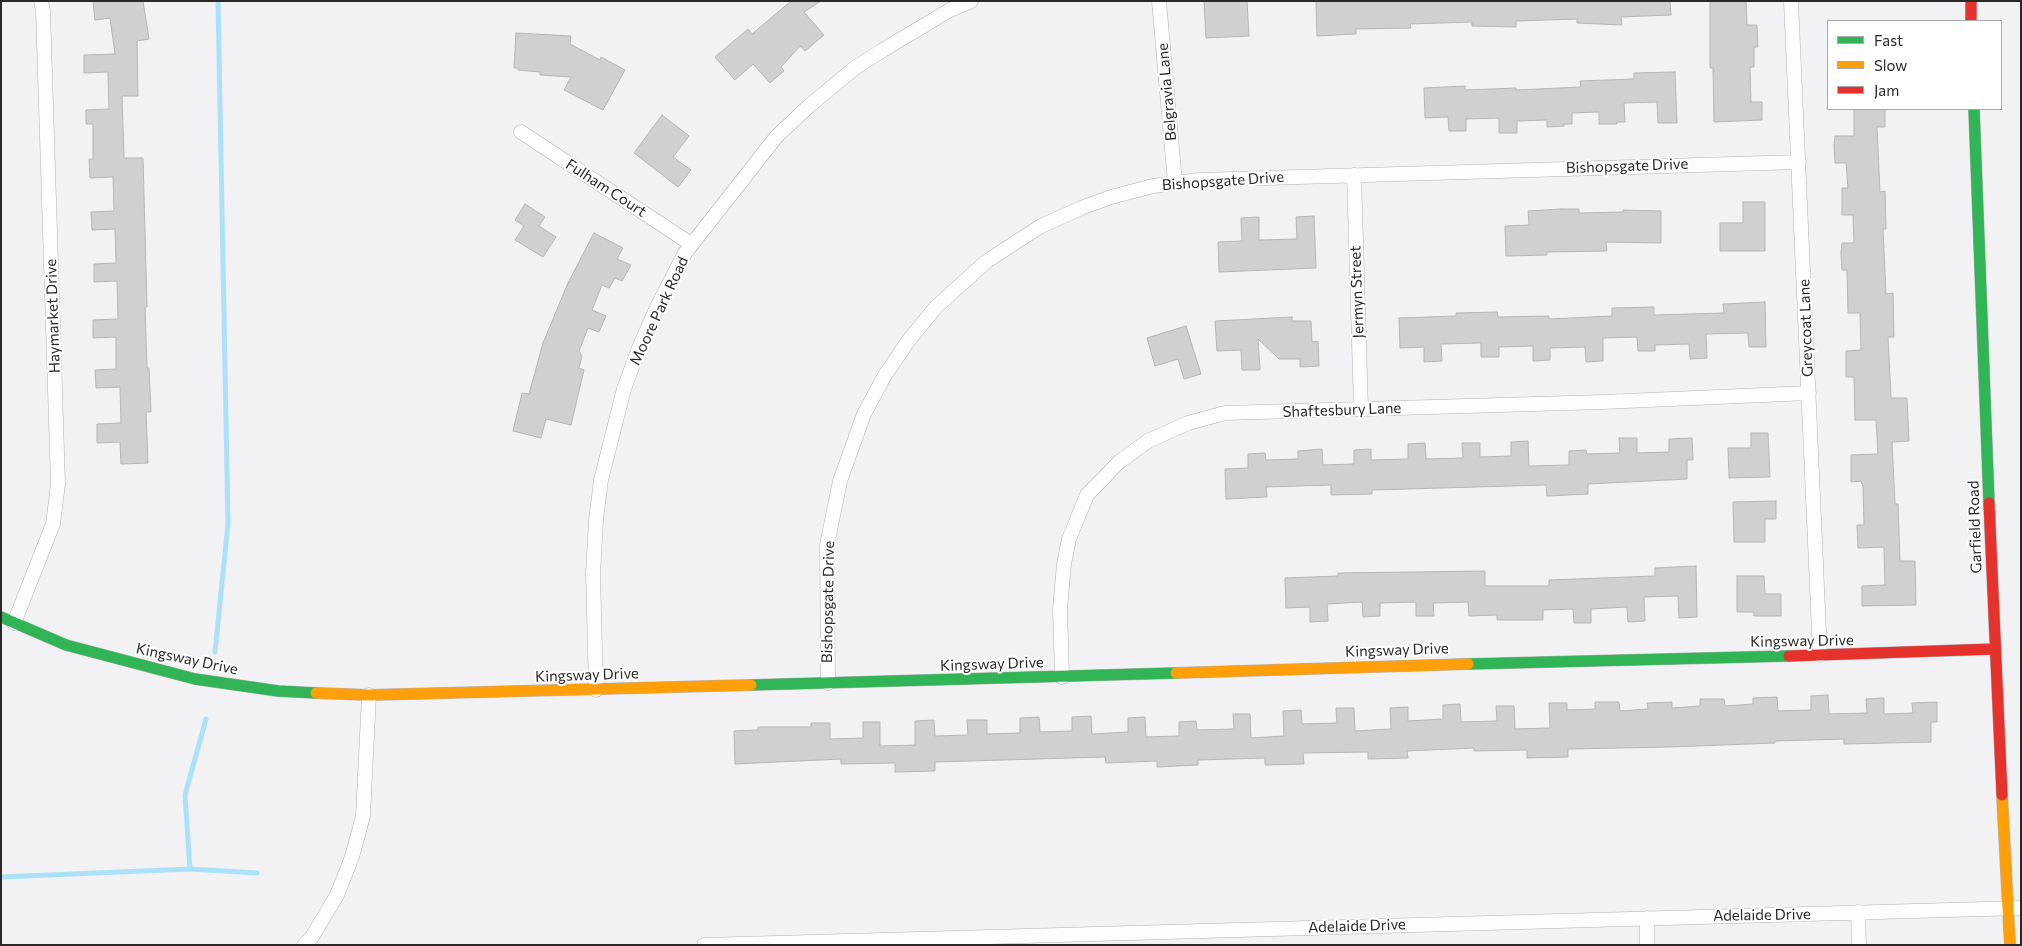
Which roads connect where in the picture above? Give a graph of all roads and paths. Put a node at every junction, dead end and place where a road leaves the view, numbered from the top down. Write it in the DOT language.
graph roads {
  1 [pos="41,1"];
  2 [pos="971,1"];
  3 [pos="1159,1"];
  4 [pos="1791,1"];
  5 [pos="1971,1"];
  6 [pos="1971,20"];
  7 [pos="1974,110"];
  8 [pos="521,132"];
  9 [pos="1799,162"];
  10 [pos="1354,175"];
  11 [pos="1175,183"];
  12 [pos="691,244"];
  13 [pos="1809,393"];
  14 [pos="1361,409"];
  15 [pos="8,620"];
  16 [pos="1994,649"];
  17 [pos="1820,655"];
  18 [pos="1062,677"];
  19 [pos="828,683"];
  20 [pos="596,690"];
  21 [pos="369,695"];
  22 [pos="2015,908"];
  23 [pos="1858,912"];
  24 [pos="1647,918"];
  25 [pos="1084,939"];
  26 [pos="858,943"];
  27 [pos="304,945"];
  28 [pos="704,945"];
  29 [pos="1647,945"];
  30 [pos="1859,945"];
  31 [pos="2010,945"];
  1 -- 15 [label="street, Haymarket Drive"];
  2 -- 12 [label="street, Moore Park Road"];
  3 -- 11 [label="street, Belgravia Lane"];
  4 -- 9 [label="street, Greycoat Lane"];
  5 -- 6 [label="street"];
  7 -- 16 [label="street, Garfield Road"];
  8 -- 12 [label="street, Fulham Court"];
  9 -- 10 [label="street, Bishopsgate Drive"];
  9 -- 13 [label="street, Greycoat Lane"];
  10 -- 11 [label="street, Bishopsgate Drive"];
  10 -- 14 [label="street, Jermyn Street"];
  11 -- 19 [label="street, Bishopsgate Drive"];
  12 -- 20 [label="street, Moore Park Road"];
  13 -- 14 [label="street, Shaftesbury Lane"];
  13 -- 17 [label="street, Greycoat Lane"];
  14 -- 18 [label="street, Shaftesbury Lane"];
  15 -- 21 [label="street, Kingsway Drive"];
  16 -- 17 [label="street, Kingsway Drive"];
  16 -- 22 [label="street, Garfield Road"];
  17 -- 18 [label="street, Kingsway Drive"];
  18 -- 19 [label="street, Kingsway Drive"];
  19 -- 20 [label="street, Kingsway Drive"];
  20 -- 21 [label="street, Kingsway Drive"];
  21 -- 27 [label="street"];
  22 -- 23 [label="street, Adelaide Drive"];
  22 -- 31 [label="street, Garfield Road"];
  23 -- 24 [label="street, Adelaide Drive"];
  23 -- 30 [label="street"];
  24 -- 25 [label="street, Adelaide Drive"];
  24 -- 29 [label="street"];
  25 -- 26 [label="street, Adelaide Drive"];
  26 -- 28 [label="street, Adelaide Drive"];
}
